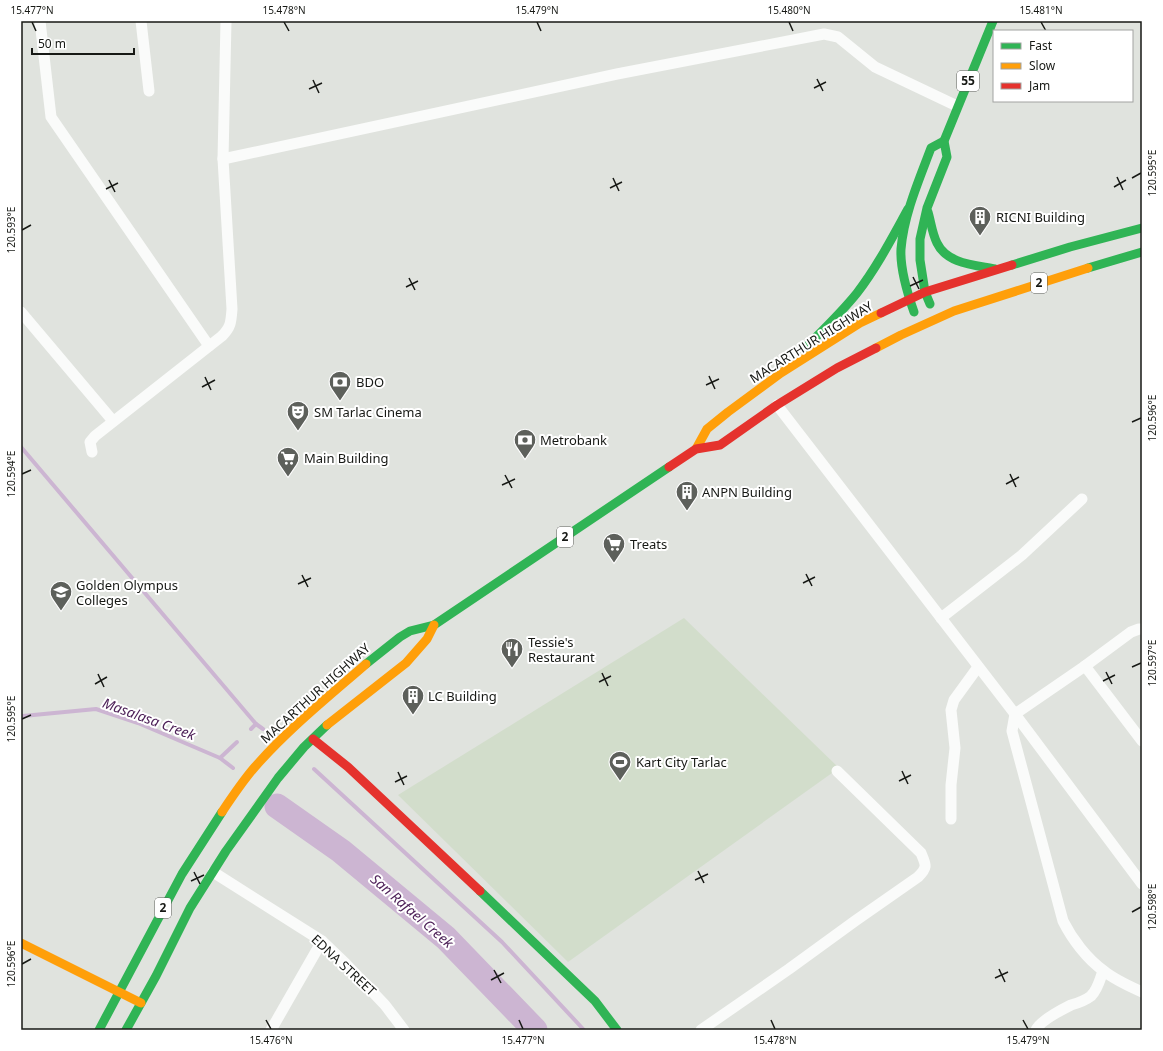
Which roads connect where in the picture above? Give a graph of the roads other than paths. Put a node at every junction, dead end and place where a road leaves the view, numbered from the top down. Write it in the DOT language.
graph roads {
  1 [pos="40,21"];
  2 [pos="141,21"];
  3 [pos="226,21"];
  4 [pos="993,21"];
  5 [pos="149,91"];
  6 [pos="957,106"];
  7 [pos="944,140"];
  8 [pos="223,159"];
  9 [pos="927,208"];
  10 [pos="908,209"];
  11 [pos="1142,228"];
  12 [pos="1142,252"];
  13 [pos="998,269"];
  14 [pos="925,292"];
  15 [pos="908,299"];
  16 [pos="21,312"];
  17 [pos="937,318"];
  18 [pos="920,326"];
  19 [pos="209,346"];
  20 [pos="782,373"];
  21 [pos="777,406"];
  22 [pos="113,421"];
  23 [pos="696,449"];
  24 [pos="92,452"];
  25 [pos="1082,499"];
  26 [pos="941,618"];
  27 [pos="434,625"];
  28 [pos="1142,629"];
  29 [pos="1085,666"];
  30 [pos="978,667"];
  31 [pos="1015,714"];
  32 [pos="313,739"];
  33 [pos="1142,741"];
  34 [pos="837,771"];
  35 [pos="951,819"];
  36 [pos="213,872"];
  37 [pos="1142,884"];
  38 [pos="322,941"];
  39 [pos="21,943"];
  40 [pos="1103,971"];
  41 [pos="119,992"];
  42 [pos="1142,992"];
  43 [pos="141,1003"];
  44 [pos="99,1030"];
  45 [pos="126,1030"];
  46 [pos="271,1030"];
  47 [pos="404,1030"];
  48 [pos="617,1030"];
  49 [pos="701,1030"];
  50 [pos="1036,1030"];
  1 -- 19 [label="street"];
  2 -- 5 [label="street"];
  3 -- 8 [label="street"];
  4 -- 6 [label="main road, 55"];
  6 -- 7 [label="main road, 55"];
  6 -- 8 [label="street"];
  7 -- 9 [label="main road, 55"];
  7 -- 10 [label="main road, 55"];
  8 -- 19 [label="street"];
  9 -- 13 [label="main road"];
  9 -- 14 [label="main road, 55"];
  10 -- 15 [label="main road, 55"];
  10 -- 20 [label="main road"];
  11 -- 13 [label="main road, MACARTHUR HIGHWAY / 2"];
  12 -- 17 [label="main road, MACARTHUR HIGHWAY / 2"];
  13 -- 14 [label="main road, MACARTHUR HIGHWAY / 2"];
  14 -- 15 [label="main road, MACARTHUR HIGHWAY / 2"];
  14 -- 17 [label="main road, 55"];
  15 -- 18 [label="main road, 55"];
  15 -- 20 [label="main road, MACARTHUR HIGHWAY / 2"];
  16 -- 22 [label="street"];
  17 -- 18 [label="main road, MACARTHUR HIGHWAY / 2"];
  18 -- 21 [label="main road, MACARTHUR HIGHWAY / 2"];
  19 -- 22 [label="street"];
  20 -- 23 [label="main road, MACARTHUR HIGHWAY / 2"];
  21 -- 23 [label="main road, MACARTHUR HIGHWAY / 2"];
  21 -- 26 [label="street"];
  22 -- 24 [label="street"];
  23 -- 27 [label="main road, MACARTHUR HIGHWAY / 2"];
  25 -- 26 [label="street"];
  26 -- 30 [label="street"];
  27 -- 32 [label="main road, MACARTHUR HIGHWAY / 2"];
  27 -- 41 [label="main road, MACARTHUR HIGHWAY / 2"];
  28 -- 29 [label="street"];
  29 -- 31 [label="street"];
  29 -- 33 [label="street"];
  30 -- 31 [label="street"];
  30 -- 35 [label="street"];
  31 -- 37 [label="street"];
  31 -- 40 [label="street"];
  32 -- 36 [label="main road, MACARTHUR HIGHWAY / 2"];
  32 -- 48 [label="main road"];
  34 -- 49 [label="street"];
  36 -- 38 [label="street, EDNA STREET"];
  36 -- 43 [label="main road, MACARTHUR HIGHWAY / 2"];
  38 -- 46 [label="street"];
  38 -- 47 [label="street, EDNA STREET"];
  39 -- 41 [label="main road"];
  40 -- 42 [label="street"];
  40 -- 50 [label="street"];
  41 -- 43 [label="main road"];
  41 -- 44 [label="main road, MACARTHUR HIGHWAY / 2"];
  43 -- 45 [label="main road, MACARTHUR HIGHWAY / 2"];
}
